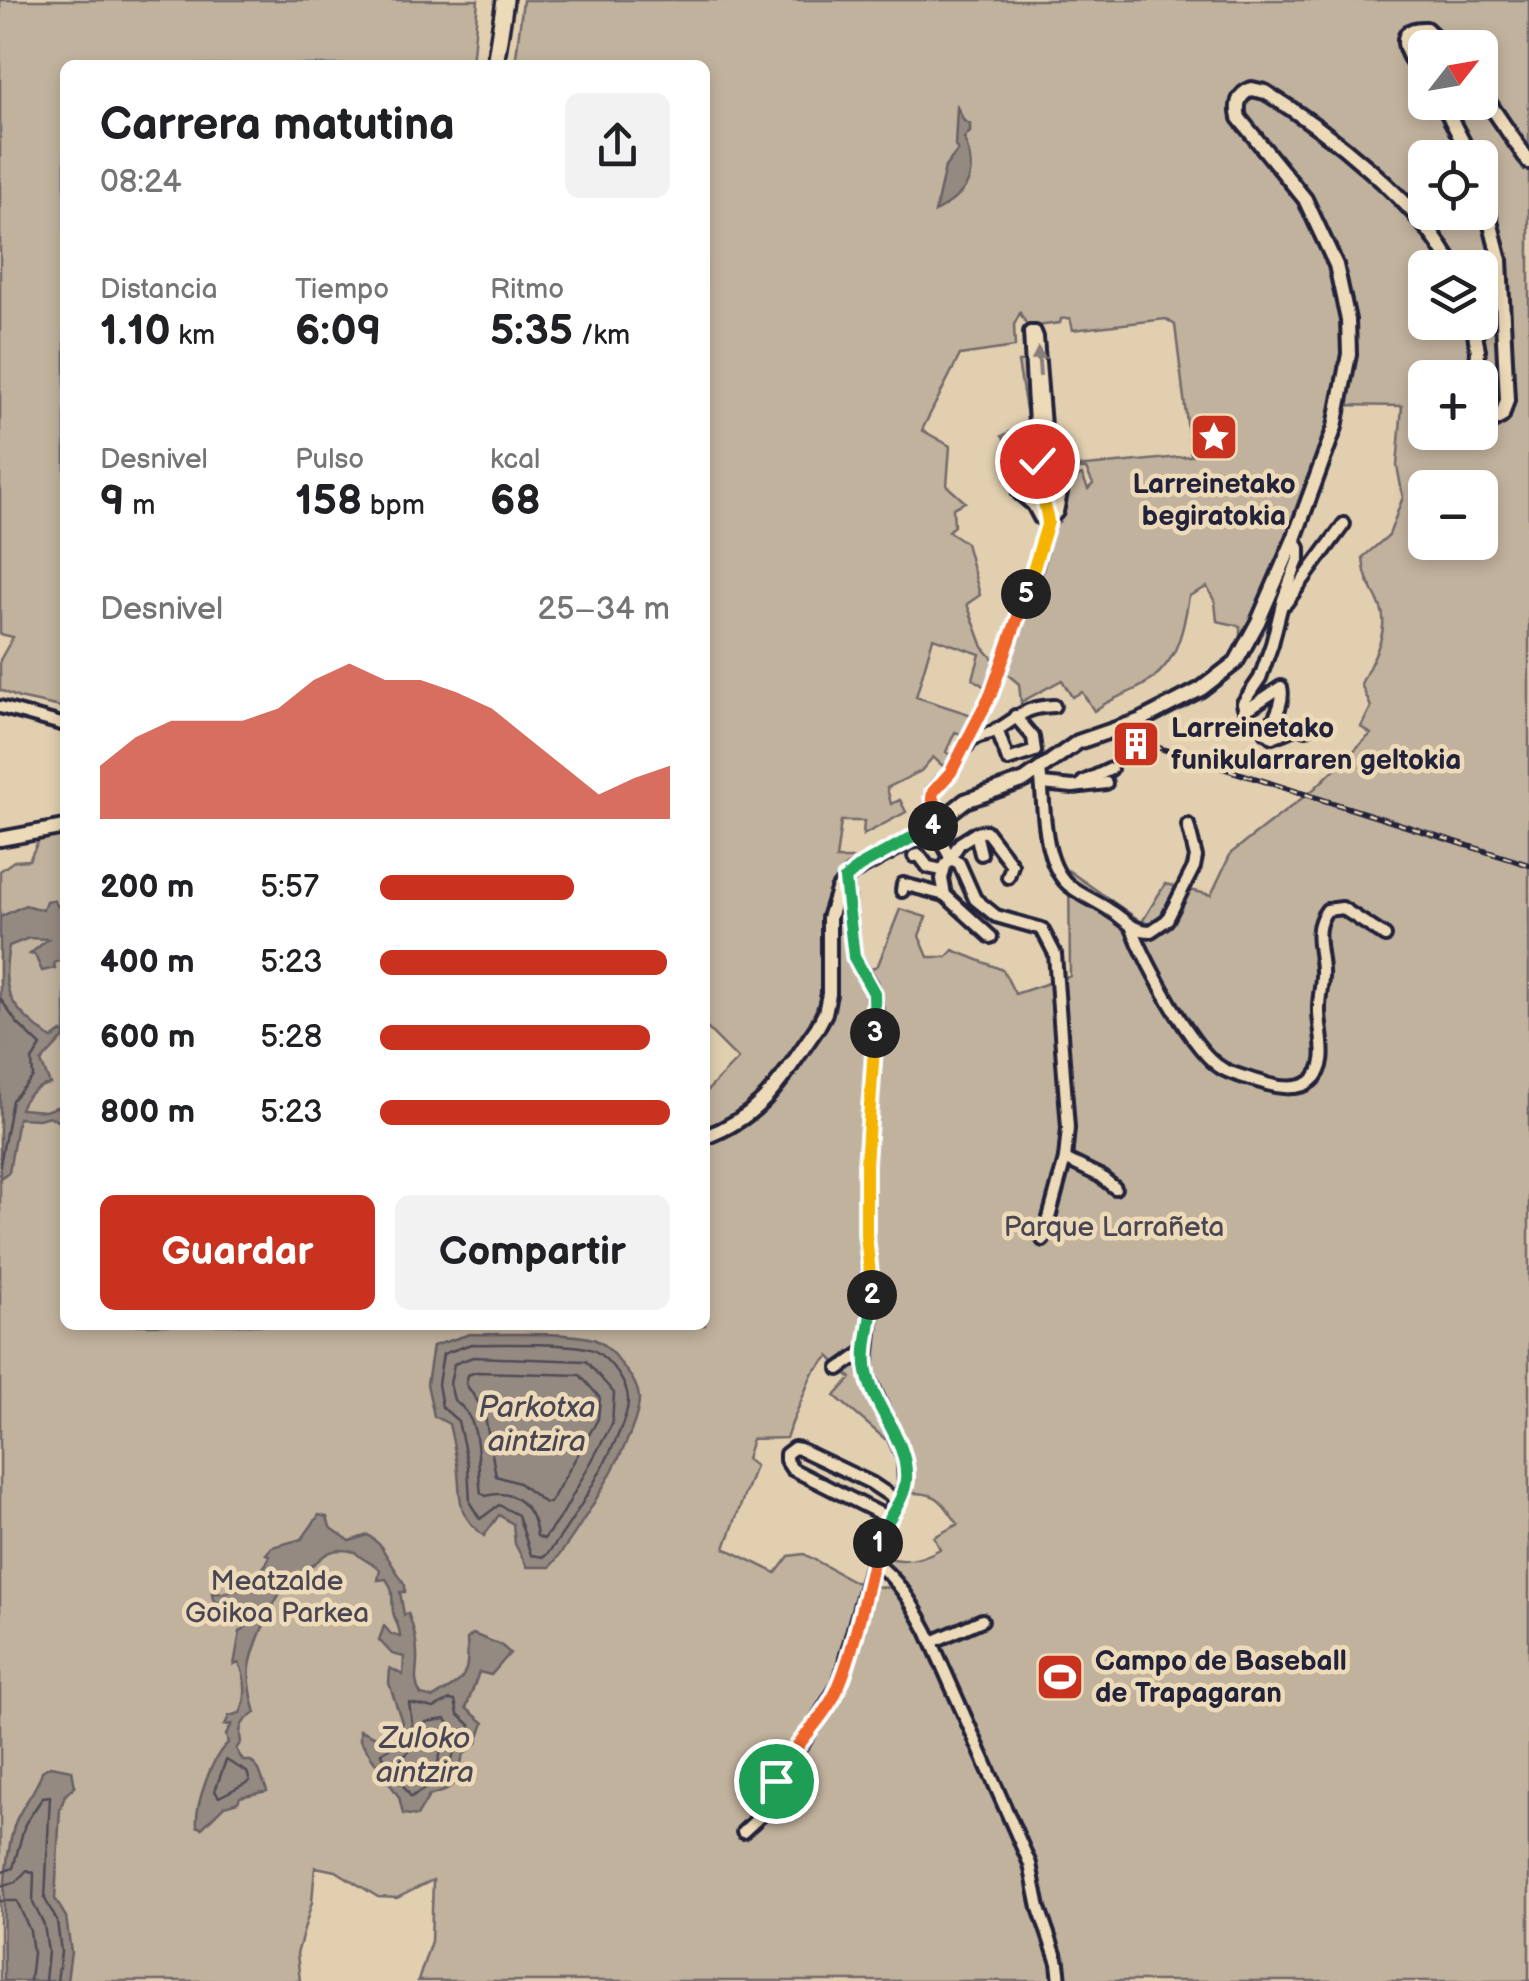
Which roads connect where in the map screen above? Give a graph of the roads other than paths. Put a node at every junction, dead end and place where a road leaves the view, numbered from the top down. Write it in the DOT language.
graph roads {
  1 [pos="504,0"];
  2 [pos="496,60"];
  3 [pos="1498,116"];
  4 [pos="1529,162"];
  5 [pos="1492,230"];
  6 [pos="1442,250"];
  7 [pos="1498,418"];
  8 [pos="1019,494"];
  9 [pos="1048,522"];
  10 [pos="1344,524"];
  11 [pos="1294,539"];
  12 [pos="1278,617"];
  13 [pos="1054,706"];
  14 [pos="0,707"];
  15 [pos="1015,716"];
  16 [pos="60,724"];
  17 [pos="997,730"];
  18 [pos="1306,730"];
  19 [pos="963,746"];
  20 [pos="1111,769"];
  21 [pos="1041,777"];
  22 [pos="1106,783"];
  23 [pos="1073,786"];
  24 [pos="938,821"];
  25 [pos="1188,825"];
  26 [pos="60,828"];
  27 [pos="976,832"];
  28 [pos="0,839"];
  29 [pos="980,854"];
  30 [pos="914,856"];
  31 [pos="952,859"];
  32 [pos="942,870"];
  33 [pos="1008,877"];
  34 [pos="845,879"];
  35 [pos="902,891"];
  36 [pos="969,891"];
  37 [pos="945,895"];
  38 [pos="972,920"];
  39 [pos="1132,928"];
  40 [pos="1385,936"];
  41 [pos="991,937"];
  42 [pos="710,1135"];
  43 [pos="1065,1159"];
  44 [pos="1114,1188"];
  45 [pos="1043,1240"];
  46 [pos="866,1350"];
  47 [pos="840,1369"];
  48 [pos="898,1501"];
  49 [pos="887,1517"];
  50 [pos="873,1561"];
  51 [pos="982,1620"];
  52 [pos="932,1642"];
  53 [pos="743,1832"];
  54 [pos="1060,1981"];
  1 -- 2 [label="main road"];
  3 -- 4 [label="street"];
  5 -- 7 [label="street"];
  6 -- 11 [label="street"];
  8 -- 9 [label="street"];
  9 -- 9 [label="street, one-way"];
  9 -- 19 [label="street"];
  10 -- 12 [label="street"];
  11 -- 12 [label="street"];
  11 -- 21 [label="street"];
  12 -- 18 [label="street"];
  13 -- 15 [label="street"];
  14 -- 16 [label="street"];
  15 -- 17 [label="street"];
  15 -- 17 [label="street"];
  17 -- 19 [label="street"];
  19 -- 24 [label="street"];
  20 -- 23 [label="street"];
  21 -- 23 [label="street"];
  21 -- 24 [label="street"];
  21 -- 39 [label="street"];
  22 -- 23 [label="street"];
  24 -- 31 [label="street"];
  24 -- 34 [label="street"];
  25 -- 39 [label="street"];
  26 -- 28 [label="street"];
  27 -- 29 [label="street"];
  27 -- 31 [label="street"];
  27 -- 33 [label="street"];
  30 -- 32 [label="street"];
  31 -- 32 [label="street"];
  31 -- 36 [label="street"];
  32 -- 37 [label="street"];
  34 -- 42 [label="street"];
  34 -- 46 [label="street"];
  35 -- 37 [label="street"];
  36 -- 38 [label="street"];
  36 -- 43 [label="street"];
  37 -- 38 [label="street"];
  38 -- 41 [label="street"];
  39 -- 40 [label="street"];
  43 -- 44 [label="street"];
  43 -- 45 [label="street"];
  46 -- 47 [label="street"];
  46 -- 48 [label="street"];
  48 -- 49 [label="street"];
  48 -- 49 [label="street"];
  49 -- 50 [label="street"];
  50 -- 52 [label="street"];
  50 -- 53 [label="street"];
  51 -- 52 [label="street"];
  52 -- 54 [label="street"];
}
